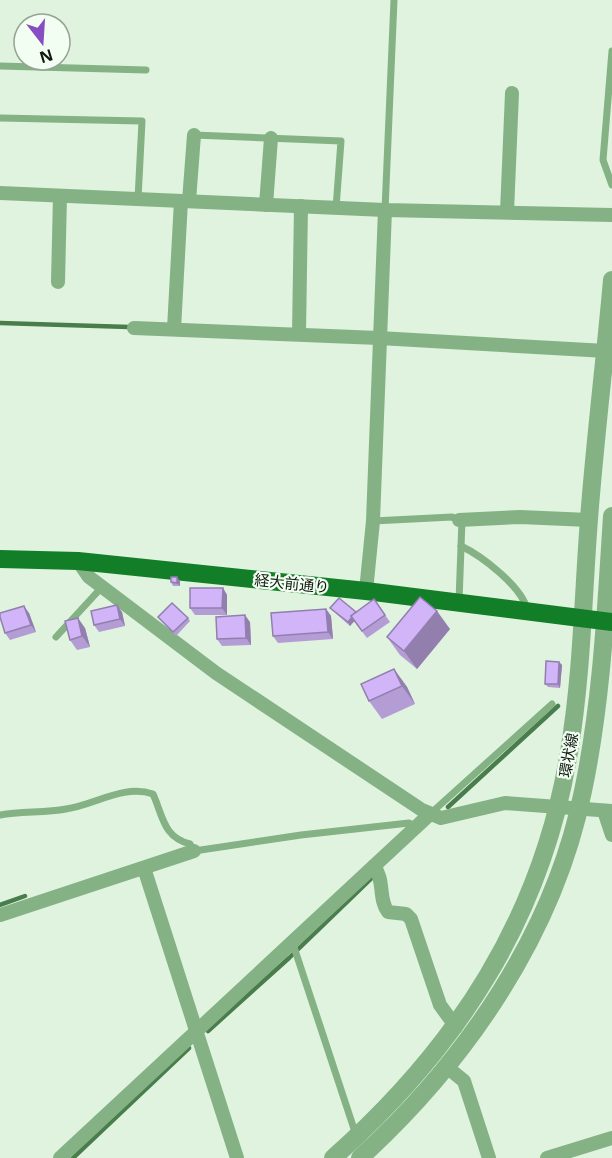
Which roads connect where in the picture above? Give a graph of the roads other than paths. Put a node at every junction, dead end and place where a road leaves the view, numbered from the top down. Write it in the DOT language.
graph roads {
  1 [pos="394,0"];
  2 [pos="612,51"];
  3 [pos="0,66"];
  4 [pos="146,70"];
  5 [pos="512,93"];
  6 [pos="0,118"];
  7 [pos="194,135"];
  8 [pos="271,138"];
  9 [pos="612,184"];
  10 [pos="0,193"];
  11 [pos="60,196"];
  12 [pos="138,199"];
  13 [pos="185,201"];
  14 [pos="266,205"];
  15 [pos="301,206"];
  16 [pos="336,208"];
  17 [pos="385,210"];
  18 [pos="507,212"];
  19 [pos="612,215"];
  20 [pos="612,280"];
  21 [pos="58,282"];
  22 [pos="134,328"];
  23 [pos="174,329"];
  24 [pos="299,334"];
  25 [pos="379,338"];
  26 [pos="606,351"];
  27 [pos="612,516"];
  28 [pos="460,520"];
  29 [pos="589,520"];
  30 [pos="373,521"];
  31 [pos="461,546"];
  32 [pos="0,559"];
  33 [pos="78,561"];
  34 [pos="102,587"];
  35 [pos="366,591"];
  36 [pos="459,603"];
  37 [pos="527,611"];
  38 [pos="584,618"];
  39 [pos="609,621"];
  40 [pos="56,637"];
  41 [pos="552,704"];
  42 [pos="557,807"];
  43 [pos="579,808"];
  44 [pos="608,811"];
  45 [pos="430,814"];
  46 [pos="0,815"];
  47 [pos="415,827"];
  48 [pos="612,835"];
  49 [pos="194,851"];
  50 [pos="374,866"];
  51 [pos="144,868"];
  52 [pos="0,915"];
  53 [pos="292,941"];
  54 [pos="456,1027"];
  55 [pos="196,1031"];
  56 [pos="448,1068"];
  57 [pos="357,1137"];
  58 [pos="612,1138"];
  59 [pos="60,1158"];
  60 [pos="237,1158"];
  61 [pos="333,1158"];
  62 [pos="360,1158"];
  63 [pos="489,1158"];
  64 [pos="547,1158"];
  1 -- 17 [label="lane"];
  2 -- 9 [label="lane"];
  3 -- 4 [label="lane"];
  5 -- 18 [label="street"];
  6 -- 12 [label="lane"];
  7 -- 8 [label="lane"];
  7 -- 13 [label="street"];
  8 -- 14 [label="street"];
  8 -- 16 [label="lane"];
  10 -- 11 [label="street"];
  11 -- 12 [label="street"];
  11 -- 21 [label="street"];
  12 -- 13 [label="street"];
  13 -- 14 [label="street"];
  13 -- 23 [label="street"];
  14 -- 15 [label="street"];
  15 -- 16 [label="street"];
  15 -- 24 [label="street"];
  16 -- 17 [label="street"];
  17 -- 18 [label="street"];
  17 -- 25 [label="street"];
  18 -- 19 [label="street"];
  20 -- 26 [label="street, 環状線"];
  22 -- 23 [label="street"];
  23 -- 24 [label="street"];
  24 -- 25 [label="street"];
  25 -- 26 [label="street"];
  25 -- 30 [label="street"];
  26 -- 29 [label="street, 環状線"];
  27 -- 39 [label="street, 環状線"];
  28 -- 29 [label="street"];
  28 -- 30 [label="lane"];
  28 -- 31 [label="lane"];
  29 -- 38 [label="street, 環状線"];
  30 -- 35 [label="street"];
  31 -- 36 [label="lane"];
  31 -- 37 [label="lane"];
  32 -- 33 [label="main road, 経大前通り"];
  33 -- 34 [label="street"];
  33 -- 35 [label="main road, 経大前通り"];
  34 -- 40 [label="lane"];
  34 -- 45 [label="street"];
  35 -- 36 [label="main road, 経大前通り"];
  36 -- 37 [label="main road, 経大前通り"];
  37 -- 38 [label="main road, 経大前通り"];
  38 -- 39 [label="main road, 経大前通り"];
  38 -- 42 [label="street, 環状線"];
  39 -- 43 [label="street, 環状線"];
  41 -- 45 [label="lane"];
  42 -- 43 [label="street"];
  42 -- 45 [label="street"];
  42 -- 54 [label="street, 環状線"];
  43 -- 44 [label="street"];
  43 -- 56 [label="street, 環状線"];
  44 -- 48 [label="street"];
  45 -- 47 [label="street"];
  46 -- 49 [label="lane"];
  47 -- 49 [label="lane"];
  47 -- 50 [label="street"];
  49 -- 51 [label="street"];
  50 -- 53 [label="street"];
  50 -- 54 [label="street"];
  51 -- 52 [label="street"];
  51 -- 55 [label="street"];
  53 -- 55 [label="street"];
  53 -- 57 [label="lane"];
  54 -- 57 [label="street, 環状線"];
  55 -- 59 [label="street"];
  55 -- 60 [label="street"];
  56 -- 62 [label="street, 環状線"];
  56 -- 63 [label="street"];
  57 -- 61 [label="street, 環状線"];
  58 -- 64 [label="street"];
}
